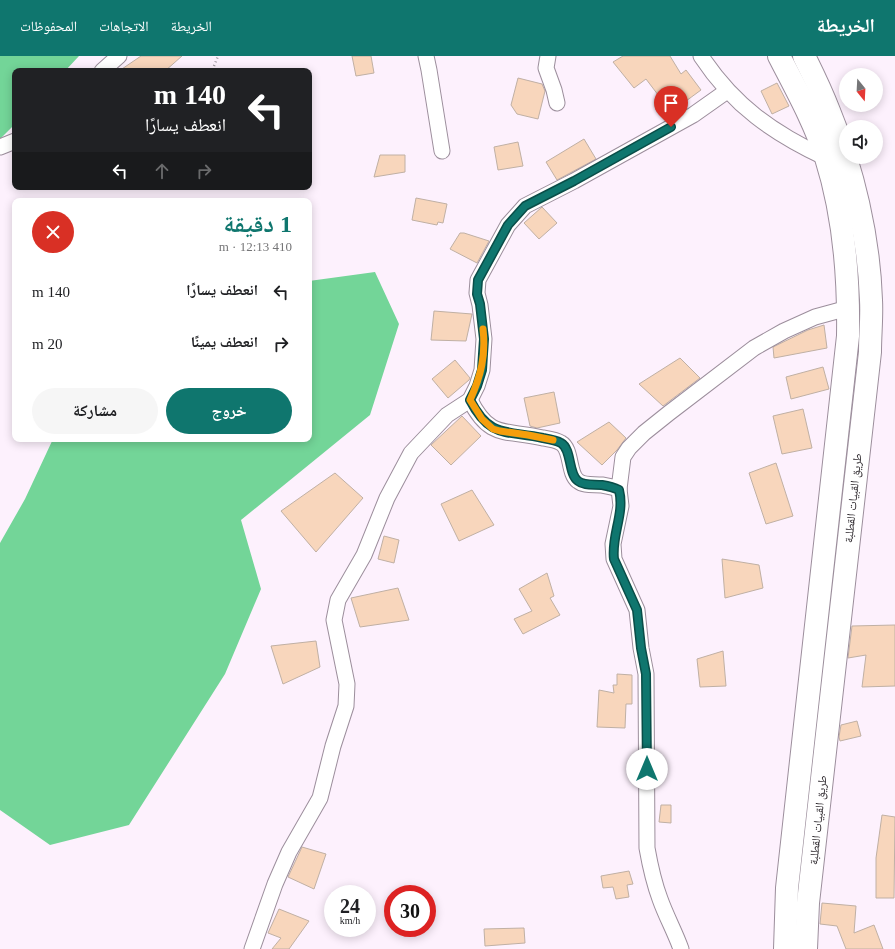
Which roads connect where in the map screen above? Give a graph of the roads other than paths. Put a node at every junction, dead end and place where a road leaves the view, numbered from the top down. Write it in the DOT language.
graph roads {
  1 [pos="118,56"];
  2 [pos="426,56"];
  3 [pos="548,56"];
  4 [pos="701,56"];
  5 [pos="779,56"];
  6 [pos="804,56"];
  7 [pos="105,68"];
  8 [pos="727,91"];
  9 [pos="557,103"];
  10 [pos="12,142"];
  11 [pos="0,147"];
  12 [pos="442,151"];
  13 [pos="826,158"];
  14 [pos="848,308"];
  15 [pos="470,400"];
  16 [pos="619,490"];
  17 [pos="796,941"];
  18 [pos="252,949"];
  19 [pos="681,949"];
  1 -- 7 [label="street"];
  2 -- 12 [label="street"];
  3 -- 9 [label="street"];
  4 -- 8 [label="street"];
  5 -- 13 [label="main road"];
  6 -- 17 [label="main road, طريق القبيات القطلبة"];
  8 -- 13 [label="street"];
  8 -- 15 [label="street"];
  10 -- 11 [label="street"];
  13 -- 14 [label="main road"];
  14 -- 16 [label="street"];
  14 -- 17 [label="main road"];
  15 -- 16 [label="street"];
  15 -- 18 [label="street"];
  16 -- 19 [label="street"];
}
